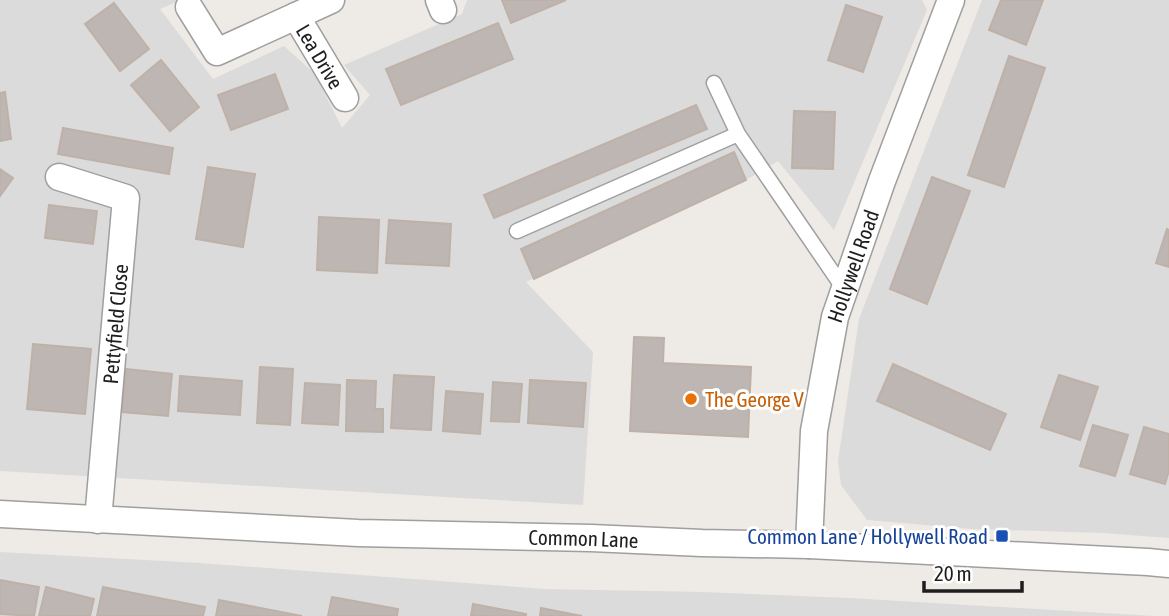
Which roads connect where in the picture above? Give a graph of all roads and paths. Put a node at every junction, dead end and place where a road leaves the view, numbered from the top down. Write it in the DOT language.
graph roads {
  1 [pos="331,0"];
  2 [pos="951,0"];
  3 [pos="189,7"];
  4 [pos="296,16"];
  5 [pos="714,83"];
  6 [pos="345,98"];
  7 [pos="738,134"];
  8 [pos="59,177"];
  9 [pos="517,231"];
  10 [pos="844,289"];
  11 [pos="0,514"];
  12 [pos="98,520"];
  13 [pos="809,545"];
  14 [pos="1169,564"];
  1 -- 4 [label="street"];
  2 -- 10 [label="street, Hollywell Road"];
  3 -- 4 [label="street"];
  4 -- 6 [label="street, Lea Drive"];
  5 -- 7 [label="lane"];
  7 -- 9 [label="lane"];
  7 -- 10 [label="lane"];
  8 -- 12 [label="street, Pettyfield Close"];
  10 -- 13 [label="street, Hollywell Road"];
  11 -- 12 [label="street, Common Lane"];
  12 -- 13 [label="street, Common Lane"];
  13 -- 14 [label="street, Common Lane"];
}
